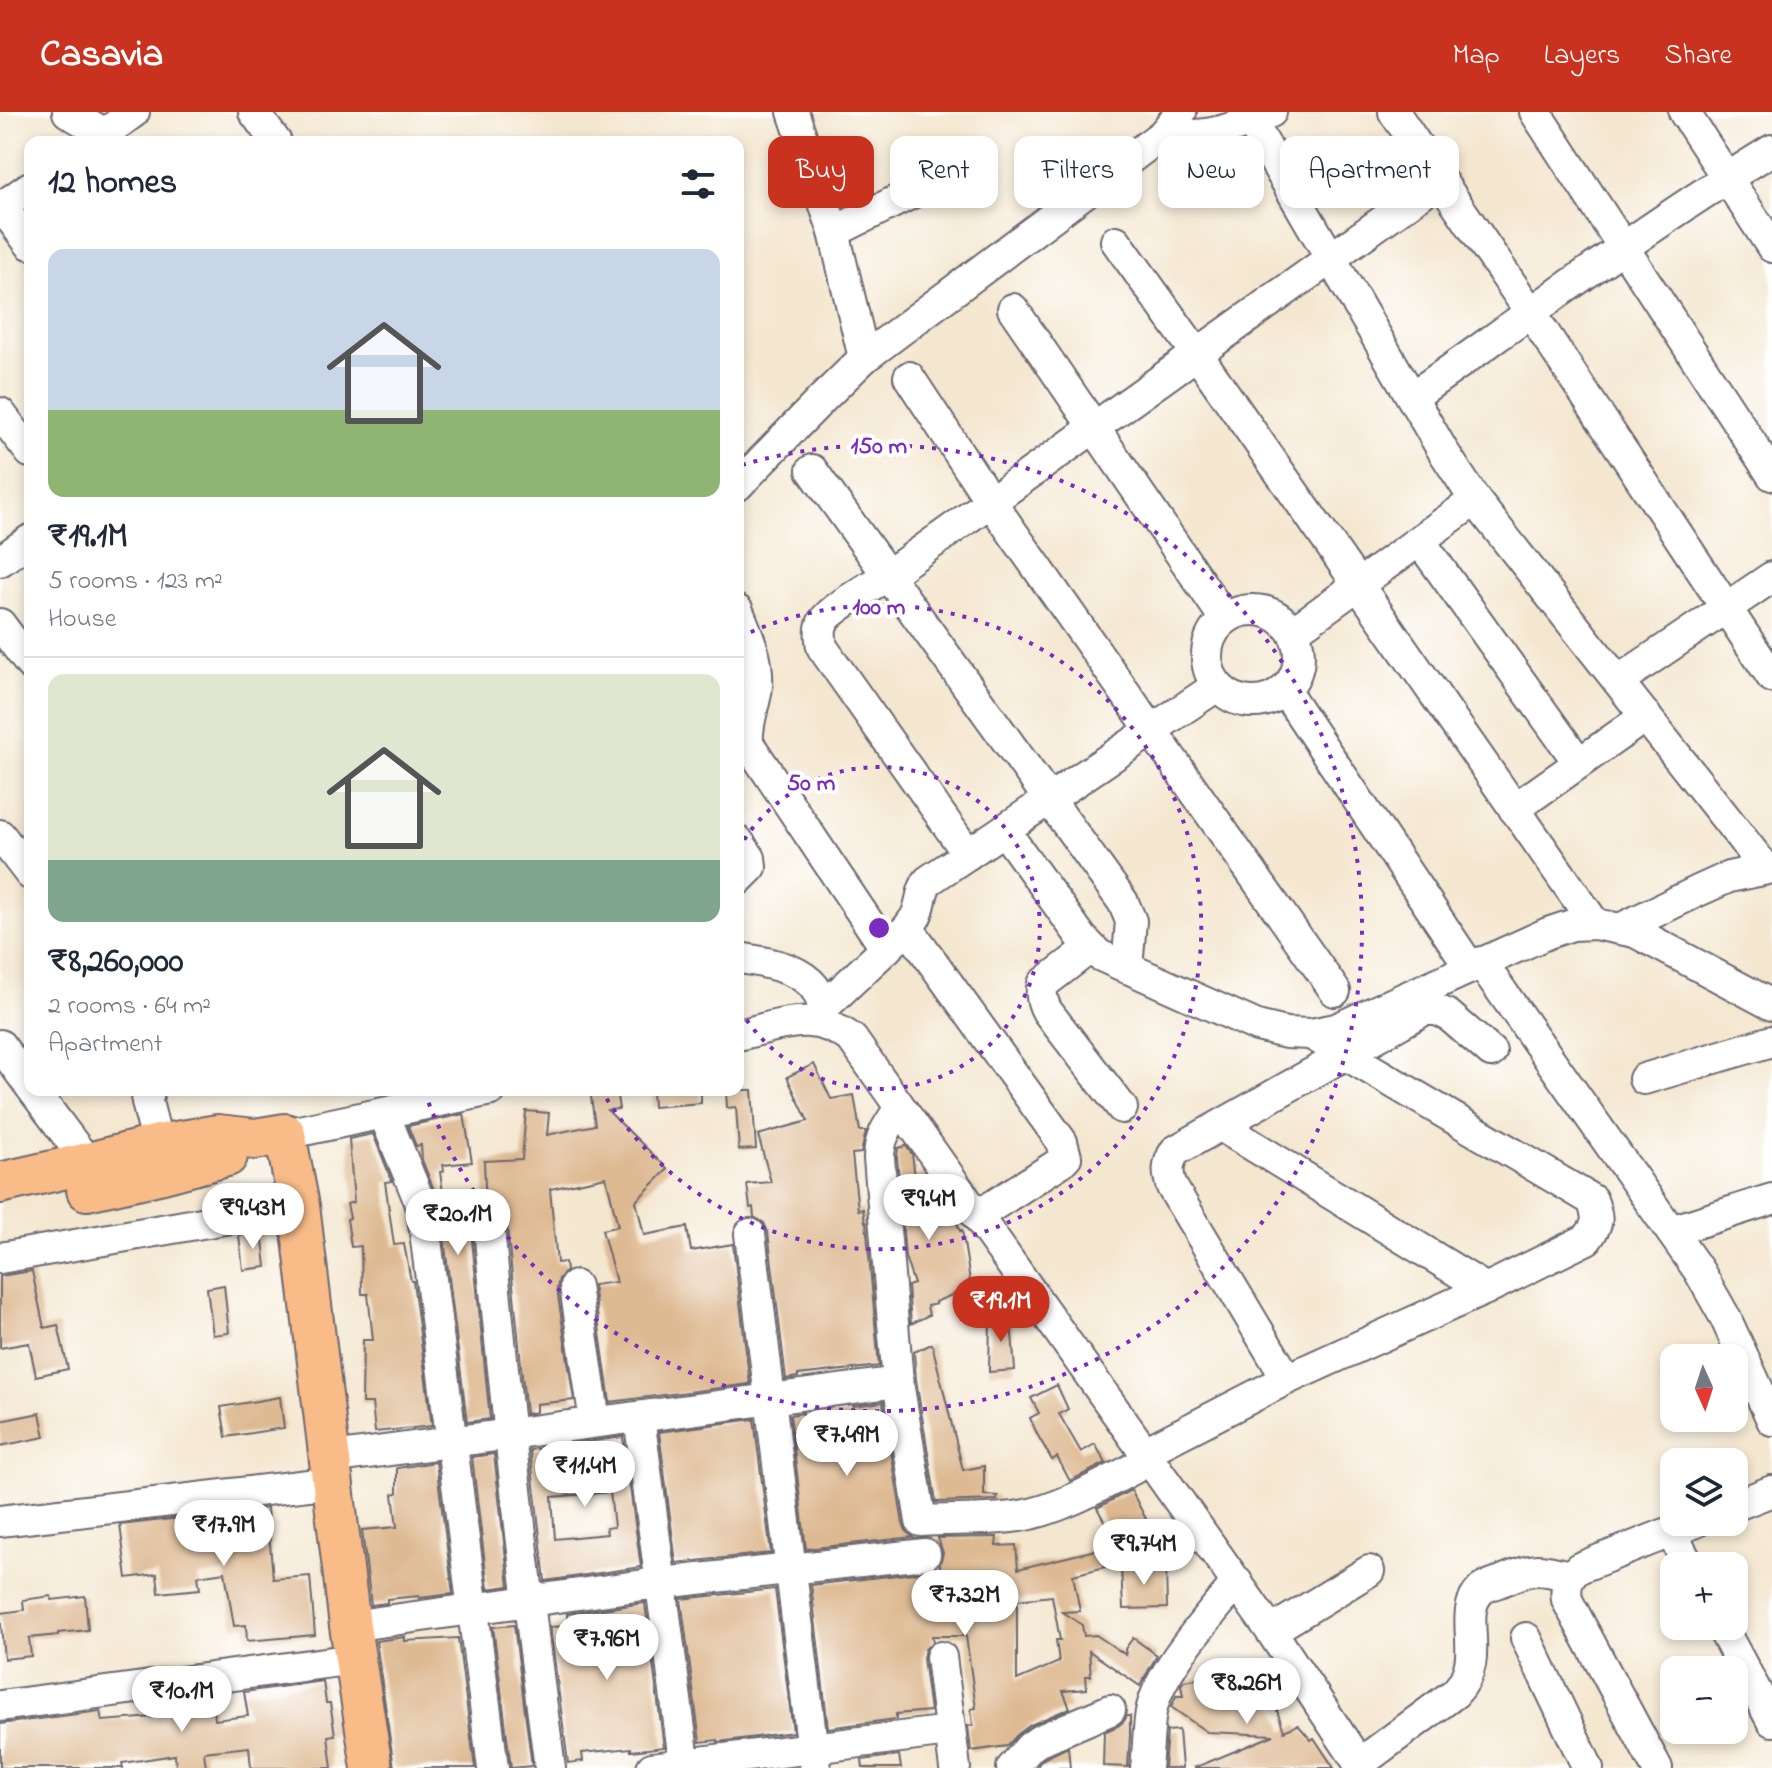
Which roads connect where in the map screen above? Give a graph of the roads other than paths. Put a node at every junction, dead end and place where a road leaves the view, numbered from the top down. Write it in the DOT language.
graph roads {
  1 [pos="68,112"];
  2 [pos="134,112"];
  3 [pos="254,112"];
  4 [pos="793,112"];
  5 [pos="1394,112"];
  6 [pos="1535,112"];
  7 [pos="1684,112"];
  8 [pos="1261,116"];
  9 [pos="1172,123"];
  10 [pos="99,136"];
  11 [pos="106,136"];
  12 [pos="272,136"];
  13 [pos="1410,136"];
  14 [pos="1772,150"];
  15 [pos="1727,178"];
  16 [pos="24,191"];
  17 [pos="890,204"];
  18 [pos="1,208"];
  19 [pos="1401,208"];
  20 [pos="1459,208"];
  21 [pos="834,232"];
  22 [pos="24,237"];
  23 [pos="1116,241"];
  24 [pos="1624,247"];
  25 [pos="1772,247"];
  26 [pos="1331,258"];
  27 [pos="1013,309"];
  28 [pos="1531,313"];
  29 [pos="1197,354"];
  30 [pos="864,358"];
  31 [pos="909,377"];
  32 [pos="1412,397"];
  33 [pos="0,413"];
  34 [pos="1094,428"];
  35 [pos="24,444"];
  36 [pos="812,470"];
  37 [pos="1772,475"];
  38 [pos="744,479"];
  39 [pos="1475,500"];
  40 [pos="991,502"];
  41 [pos="1420,541"];
  42 [pos="24,544"];
  43 [pos="0,561"];
  44 [pos="888,575"];
  45 [pos="1772,577"];
  46 [pos="1358,585"];
  47 [pos="1726,609"];
  48 [pos="1225,619"];
  49 [pos="0,624"];
  50 [pos="744,626"];
  51 [pos="1293,632"];
  52 [pos="24,656"];
  53 [pos="1772,677"];
  54 [pos="1618,681"];
  55 [pos="1217,686"];
  56 [pos="1285,691"];
  57 [pos="1646,716"];
  58 [pos="1152,730"];
  59 [pos="1579,763"];
  60 [pos="1050,800"];
  61 [pos="1514,809"];
  62 [pos="1004,830"];
  63 [pos="2,842"];
  64 [pos="744,850"];
  65 [pos="968,854"];
  66 [pos="1766,857"];
  67 [pos="24,867"];
  68 [pos="744,874"];
  69 [pos="1608,926"];
  70 [pos="908,928"];
  71 [pos="1090,948"];
  72 [pos="886,949"];
  73 [pos="744,958"];
  74 [pos="1476,965"];
  75 [pos="1127,968"];
  76 [pos="1335,991"];
  77 [pos="1772,1005"];
  78 [pos="824,1014"];
  79 [pos="744,1034"];
  80 [pos="1311,1034"];
  81 [pos="1772,1041"];
  82 [pos="1491,1052"];
  83 [pos="1346,1055"];
  84 [pos="1644,1079"];
  85 [pos="41,1096"];
  86 [pos="148,1096"];
  87 [pos="464,1096"];
  88 [pos="900,1108"];
  89 [pos="1122,1108"];
  90 [pos="384,1114"];
  91 [pos="1221,1126"];
  92 [pos="270,1137"];
  93 [pos="158,1145"];
  94 [pos="88,1163"];
  95 [pos="0,1183"];
  96 [pos="1772,1199"];
  97 [pos="299,1206"];
  98 [pos="0,1208"];
  99 [pos="977,1216"];
  100 [pos="489,1228"];
  101 [pos="1671,1231"];
  102 [pos="750,1234"];
  103 [pos="0,1258"];
  104 [pos="575,1286"];
  105 [pos="1486,1289"];
  106 [pos="1287,1379"];
  107 [pos="898,1382"];
  108 [pos="770,1399"];
  109 [pos="639,1417"];
  110 [pos="1772,1420"];
  111 [pos="595,1422"];
  112 [pos="508,1435"];
  113 [pos="452,1442"];
  114 [pos="1148,1456"];
  115 [pos="332,1470"];
  116 [pos="1772,1491"];
  117 [pos="1748,1500"];
  118 [pos="0,1521"];
  119 [pos="1661,1536"];
  120 [pos="925,1554"];
  121 [pos="791,1569"];
  122 [pos="1369,1571"];
  123 [pos="1569,1576"];
  124 [pos="1237,1582"];
  125 [pos="661,1583"];
  126 [pos="528,1602"];
  127 [pos="473,1609"];
  128 [pos="1271,1631"];
  129 [pos="1526,1638"];
  130 [pos="1729,1640"];
  131 [pos="352,1642"];
  132 [pos="941,1657"];
  133 [pos="0,1706"];
  134 [pos="1110,1710"];
  135 [pos="1772,1721"];
  136 [pos="949,1731"];
  137 [pos="814,1758"];
  138 [pos="685,1766"];
  139 [pos="1360,1766"];
  140 [pos="372,1768"];
  141 [pos="493,1768"];
  142 [pos="550,1768"];
  143 [pos="652,1768"];
  144 [pos="955,1768"];
  145 [pos="1012,1768"];
  146 [pos="1146,1768"];
  147 [pos="1588,1768"];
  148 [pos="1657,1768"];
  1 -- 10 [label="street"];
  2 -- 11 [label="street"];
  3 -- 12 [label="street"];
  4 -- 21 [label="street"];
  5 -- 13 [label="street"];
  6 -- 24 [label="street"];
  7 -- 15 [label="street"];
  8 -- 9 [label="street"];
  8 -- 26 [label="street"];
  9 -- 30 [label="street"];
  14 -- 15 [label="street"];
  15 -- 24 [label="street"];
  15 -- 25 [label="street"];
  16 -- 18 [label="street"];
  17 -- 21 [label="street"];
  18 -- 22 [label="street"];
  19 -- 26 [label="street"];
  20 -- 28 [label="street"];
  21 -- 30 [label="street"];
  23 -- 29 [label="street"];
  24 -- 28 [label="street"];
  24 -- 37 [label="street"];
  26 -- 29 [label="street"];
  26 -- 32 [label="street"];
  27 -- 34 [label="street"];
  28 -- 32 [label="street"];
  28 -- 47 [label="street"];
  29 -- 34 [label="street"];
  29 -- 46 [label="street"];
  30 -- 38 [label="street"];
  31 -- 40 [label="street"];
  32 -- 39 [label="street"];
  33 -- 35 [label="street"];
  34 -- 40 [label="street"];
  34 -- 48 [label="street"];
  36 -- 44 [label="street"];
  39 -- 41 [label="street"];
  39 -- 54 [label="street"];
  40 -- 44 [label="street"];
  40 -- 58 [label="street"];
  41 -- 46 [label="street"];
  41 -- 59 [label="street"];
  42 -- 43 [label="street"];
  44 -- 60 [label="street"];
  44 -- 65 [label="street"];
  45 -- 47 [label="street"];
  46 -- 51 [label="street"];
  46 -- 61 [label="street"];
  47 -- 53 [label="street"];
  47 -- 54 [label="street"];
  48 -- 51 [label="street"];
  48 -- 55 [label="street"];
  49 -- 52 [label="street"];
  50 -- 72 [label="street"];
  51 -- 56 [label="street"];
  54 -- 57 [label="street"];
  55 -- 56 [label="street"];
  55 -- 58 [label="street"];
  56 -- 74 [label="street"];
  57 -- 59 [label="street"];
  57 -- 66 [label="street"];
  58 -- 60 [label="street"];
  58 -- 76 [label="street"];
  59 -- 61 [label="street"];
  60 -- 62 [label="street"];
  60 -- 75 [label="street"];
  61 -- 69 [label="street"];
  62 -- 65 [label="street"];
  62 -- 71 [label="street"];
  63 -- 67 [label="street"];
  64 -- 68 [label="street"];
  65 -- 70 [label="street"];
  66 -- 69 [label="street"];
  69 -- 74 [label="street"];
  69 -- 77 [label="street"];
  70 -- 72 [label="street"];
  70 -- 99 [label="street"];
  71 -- 75 [label="street"];
  71 -- 89 [label="street"];
  72 -- 78 [label="street"];
  73 -- 78 [label="street"];
  74 -- 80 [label="street"];
  74 -- 101 [label="street"];
  75 -- 80 [label="street"];
  78 -- 79 [label="street"];
  78 -- 88 [label="street"];
  80 -- 83 [label="street"];
  81 -- 84 [label="street"];
  82 -- 83 [label="street"];
  83 -- 91 [label="street"];
  83 -- 105 [label="street"];
  85 -- 94 [label="street"];
  86 -- 93 [label="street"];
  87 -- 90 [label="street"];
  88 -- 99 [label="street"];
  88 -- 107 [label="street"];
  90 -- 92 [label="street"];
  90 -- 113 [label="street"];
  91 -- 105 [label="street"];
  91 -- 106 [label="street"];
  92 -- 93 [label="main road"];
  92 -- 97 [label="main road"];
  92 -- 98 [label="main road"];
  93 -- 94 [label="main road"];
  94 -- 95 [label="main road"];
  96 -- 101 [label="street"];
  97 -- 103 [label="street"];
  97 -- 115 [label="main road"];
  99 -- 114 [label="street"];
  100 -- 112 [label="street"];
  101 -- 110 [label="street"];
  102 -- 108 [label="street"];
  104 -- 111 [label="street"];
  105 -- 106 [label="street"];
  106 -- 114 [label="street"];
  107 -- 108 [label="street"];
  107 -- 114 [label="street"];
  108 -- 109 [label="street"];
  108 -- 121 [label="street"];
  109 -- 111 [label="street"];
  109 -- 125 [label="street"];
  111 -- 112 [label="street"];
  112 -- 113 [label="street"];
  112 -- 126 [label="street"];
  113 -- 115 [label="street"];
  113 -- 127 [label="street"];
  114 -- 124 [label="street"];
  115 -- 118 [label="street"];
  115 -- 131 [label="main road"];
  116 -- 117 [label="street"];
  119 -- 123 [label="street"];
  120 -- 121 [label="street"];
  121 -- 125 [label="street"];
  121 -- 137 [label="street"];
  122 -- 128 [label="street"];
  123 -- 139 [label="street"];
  123 -- 148 [label="street"];
  124 -- 128 [label="street"];
  124 -- 146 [label="street"];
  125 -- 126 [label="street"];
  125 -- 138 [label="street"];
  126 -- 127 [label="street"];
  126 -- 142 [label="street"];
  127 -- 131 [label="street"];
  127 -- 141 [label="street"];
  128 -- 139 [label="street"];
  129 -- 147 [label="street"];
  130 -- 135 [label="street"];
  131 -- 133 [label="street"];
  131 -- 140 [label="main road"];
  132 -- 136 [label="street"];
  134 -- 145 [label="street"];
  136 -- 137 [label="street"];
  136 -- 144 [label="street"];
  137 -- 138 [label="street"];
  138 -- 143 [label="street"];
}
